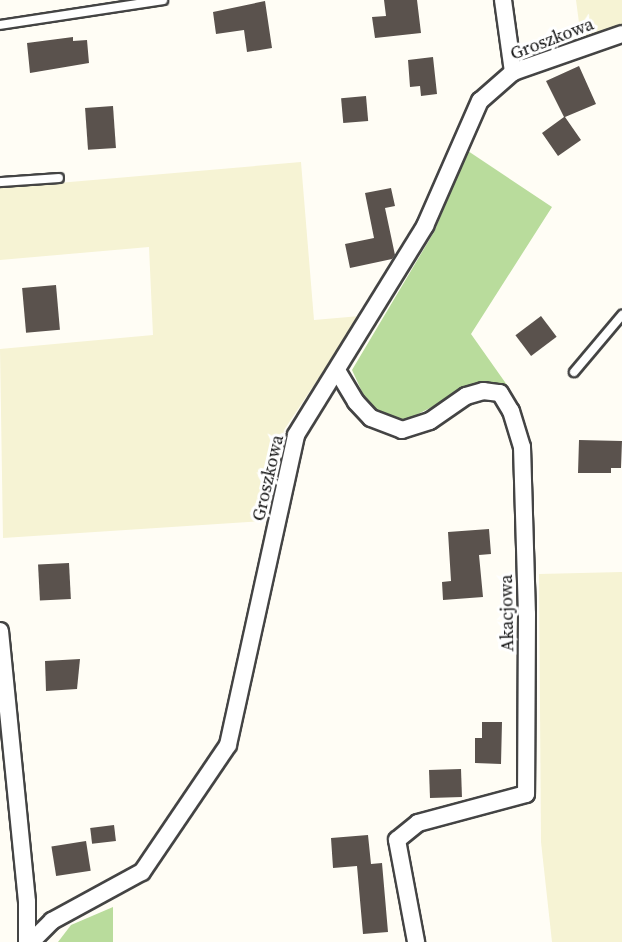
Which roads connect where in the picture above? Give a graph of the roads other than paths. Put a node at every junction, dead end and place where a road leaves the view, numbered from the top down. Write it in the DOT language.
graph roads {
  1 [pos="163,0"];
  2 [pos="502,0"];
  3 [pos="0,25"];
  4 [pos="622,34"];
  5 [pos="513,72"];
  6 [pos="59,178"];
  7 [pos="0,182"];
  8 [pos="622,315"];
  9 [pos="338,372"];
  10 [pos="574,372"];
  11 [pos="0,632"];
  12 [pos="29,942"];
  13 [pos="416,942"];
  1 -- 3 [label="lane"];
  2 -- 5 [label="street"];
  4 -- 5 [label="street, Groszkowa"];
  5 -- 9 [label="street, Groszkowa"];
  6 -- 7 [label="lane"];
  8 -- 10 [label="lane"];
  9 -- 12 [label="street, Groszkowa"];
  9 -- 13 [label="street, Akacjowa"];
  11 -- 12 [label="street"];
}
